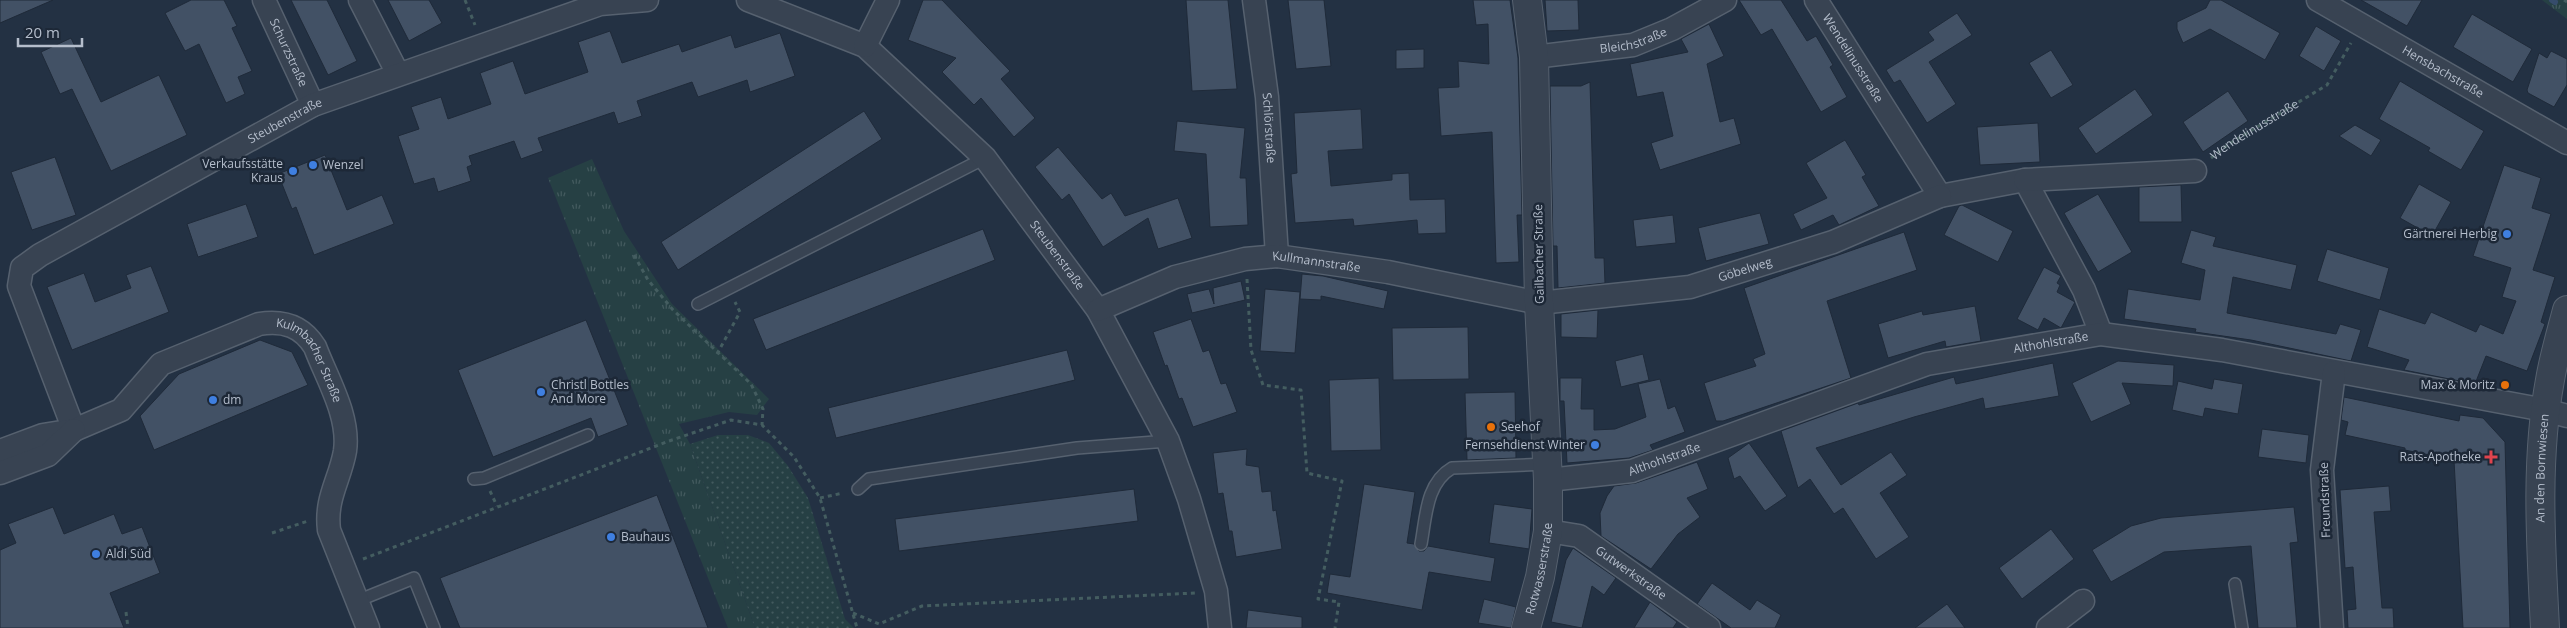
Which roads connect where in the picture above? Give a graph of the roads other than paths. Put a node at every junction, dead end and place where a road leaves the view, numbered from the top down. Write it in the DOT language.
graph roads {
  1 [pos="264,0"];
  2 [pos="360,0"];
  3 [pos="647,0"];
  4 [pos="748,0"];
  5 [pos="888,0"];
  6 [pos="1254,0"];
  7 [pos="1527,0"];
  8 [pos="1725,0"];
  9 [pos="1816,0"];
  10 [pos="2318,0"];
  11 [pos="865,46"];
  12 [pos="1534,57"];
  13 [pos="398,74"];
  14 [pos="313,105"];
  15 [pos="2567,143"];
  16 [pos="985,158"];
  17 [pos="2194,171"];
  18 [pos="2025,180"];
  19 [pos="1940,196"];
  20 [pos="1277,256"];
  21 [pos="1539,303"];
  22 [pos="698,304"];
  23 [pos="1098,310"];
  24 [pos="2567,310"];
  25 [pos="2101,334"];
  26 [pos="2334,372"];
  27 [pos="2556,413"];
  28 [pos="74,430"];
  29 [pos="588,435"];
  30 [pos="1168,441"];
  31 [pos="0,451"];
  32 [pos="1548,472"];
  33 [pos="0,473"];
  34 [pos="474,479"];
  35 [pos="858,489"];
  36 [pos="1548,519"];
  37 [pos="1421,544"];
  38 [pos="2236,584"];
  39 [pos="357,601"];
  40 [pos="2083,601"];
  41 [pos="368,628"];
  42 [pos="434,628"];
  43 [pos="1220,628"];
  44 [pos="1526,628"];
  45 [pos="1709,628"];
  46 [pos="2048,628"];
  47 [pos="2242,628"];
  48 [pos="2332,628"];
  49 [pos="2545,628"];
  1 -- 14 [label="street, Schurzstraße"];
  2 -- 13 [label="street"];
  3 -- 13 [label="street, Steubenstraße"];
  4 -- 11 [label="street, Steubenstraße"];
  5 -- 11 [label="street"];
  6 -- 20 [label="street, Schlörstraße"];
  7 -- 12 [label="street, Gailbacher Straße"];
  8 -- 12 [label="street, Bleichstraße"];
  9 -- 19 [label="street, Wendelinusstraße"];
  10 -- 15 [label="street, Hensbachstraße"];
  11 -- 16 [label="street, Steubenstraße"];
  12 -- 21 [label="street, Gailbacher Straße"];
  13 -- 14 [label="street, Steubenstraße"];
  14 -- 28 [label="street, Steubenstraße"];
  16 -- 22 [label="lane"];
  16 -- 23 [label="street, Steubenstraße"];
  17 -- 18 [label="street"];
  18 -- 19 [label="street"];
  18 -- 25 [label="street"];
  19 -- 21 [label="street, Göbelweg"];
  20 -- 21 [label="street, Kullmannstraße"];
  20 -- 23 [label="street, Kullmannstraße"];
  21 -- 32 [label="street, Gailbacher Straße"];
  23 -- 30 [label="street, Steubenstraße"];
  24 -- 27 [label="street, An den Bornwiesen"];
  25 -- 26 [label="street, Althohlstraße"];
  25 -- 32 [label="street, Althohlstraße"];
  26 -- 27 [label="street, Althohlstraße"];
  26 -- 48 [label="street, Freundstraße"];
  27 -- 49 [label="street, An den Bornwiesen"];
  28 -- 31 [label="street, Kulmbacher Straße"];
  28 -- 33 [label="street, Kulmbacher Straße"];
  28 -- 39 [label="street, Kulmbacher Straße"];
  29 -- 34 [label="lane"];
  30 -- 35 [label="lane"];
  30 -- 43 [label="street, Steubenstraße"];
  32 -- 36 [label="street, Gailbacher Straße"];
  32 -- 37 [label="lane"];
  36 -- 44 [label="street, Rotwasserstraße"];
  36 -- 45 [label="street, Gutwerkstraße"];
  38 -- 47 [label="lane"];
  39 -- 41 [label="street, Kulmbacher Straße"];
  39 -- 42 [label="lane"];
  40 -- 46 [label="street"];
}
